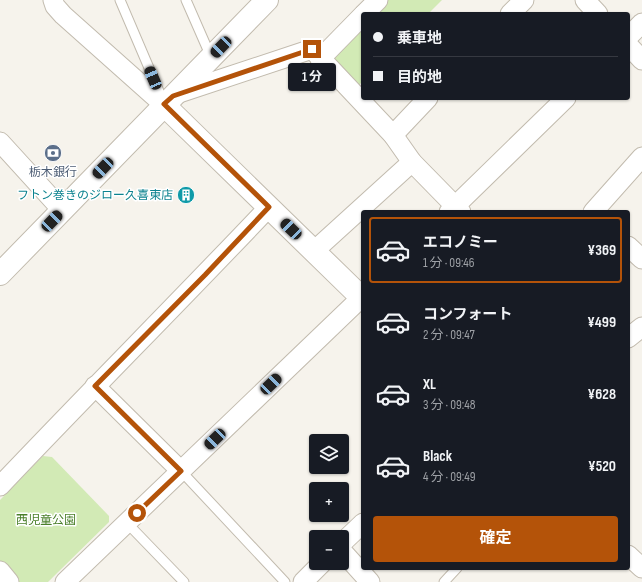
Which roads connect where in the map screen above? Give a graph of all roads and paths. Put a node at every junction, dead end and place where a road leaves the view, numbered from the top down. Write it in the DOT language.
graph roads {
  1 [pos="53,0"];
  2 [pos="120,0"];
  3 [pos="186,0"];
  4 [pos="378,0"];
  5 [pos="524,0"];
  6 [pos="585,0"];
  7 [pos="261,3"];
  8 [pos="367,12"];
  9 [pos="512,12"];
  10 [pos="596,12"];
  11 [pos="361,18"];
  12 [pos="642,23"];
  13 [pos="630,35"];
  14 [pos="630,48"];
  15 [pos="211,57"];
  16 [pos="320,59"];
  17 [pos="642,60"];
  18 [pos="169,100"];
  19 [pos="426,100"];
  20 [pos="564,100"];
  21 [pos="393,135"];
  22 [pos="0,142"];
  23 [pos="642,157"];
  24 [pos="412,162"];
  25 [pos="269,207"];
  26 [pos="62,210"];
  27 [pos="455,210"];
  28 [pos="595,210"];
  29 [pos="630,248"];
  30 [pos="314,251"];
  31 [pos="642,259"];
  32 [pos="0,274"];
  33 [pos="361,297"];
  34 [pos="361,299"];
  35 [pos="642,327"];
  36 [pos="630,336"];
  37 [pos="95,386"];
  38 [pos="181,471"];
  39 [pos="0,486"];
  40 [pos="127,523"];
  41 [pos="361,525"];
  42 [pos="349,536"];
  43 [pos="349,559"];
  44 [pos="315,570"];
  45 [pos="455,570"];
  46 [pos="0,571"];
  47 [pos="9,582"];
  48 [pos="65,582"];
  49 [pos="184,582"];
  50 [pos="285,582"];
  51 [pos="302,582"];
  52 [pos="370,582"];
  53 [pos="444,582"];
  1 -- 18 [label="street"];
  2 -- 18 [label="lane"];
  3 -- 15 [label="lane"];
  4 -- 8 [label="street"];
  5 -- 9 [label="street"];
  6 -- 10 [label="street"];
  7 -- 15 [label="street"];
  11 -- 16 [label="street"];
  12 -- 13 [label="street"];
  14 -- 17 [label="street"];
  15 -- 18 [label="street"];
  16 -- 18 [label="street"];
  16 -- 21 [label="street"];
  18 -- 25 [label="street"];
  18 -- 26 [label="street"];
  19 -- 21 [label="street"];
  20 -- 27 [label="street"];
  21 -- 24 [label="street"];
  22 -- 26 [label="street"];
  23 -- 28 [label="street"];
  24 -- 27 [label="street"];
  24 -- 30 [label="street"];
  25 -- 30 [label="street"];
  25 -- 37 [label="street"];
  26 -- 32 [label="street"];
  29 -- 31 [label="street"];
  30 -- 33 [label="street"];
  34 -- 38 [label="street"];
  35 -- 36 [label="street"];
  37 -- 38 [label="street"];
  37 -- 39 [label="street"];
  38 -- 40 [label="street"];
  38 -- 50 [label="lane"];
  40 -- 48 [label="street"];
  40 -- 49 [label="lane"];
  41 -- 42 [label="street"];
  43 -- 52 [label="street"];
  44 -- 51 [label="street"];
  45 -- 53 [label="lane"];
  46 -- 47 [label="street"];
}
